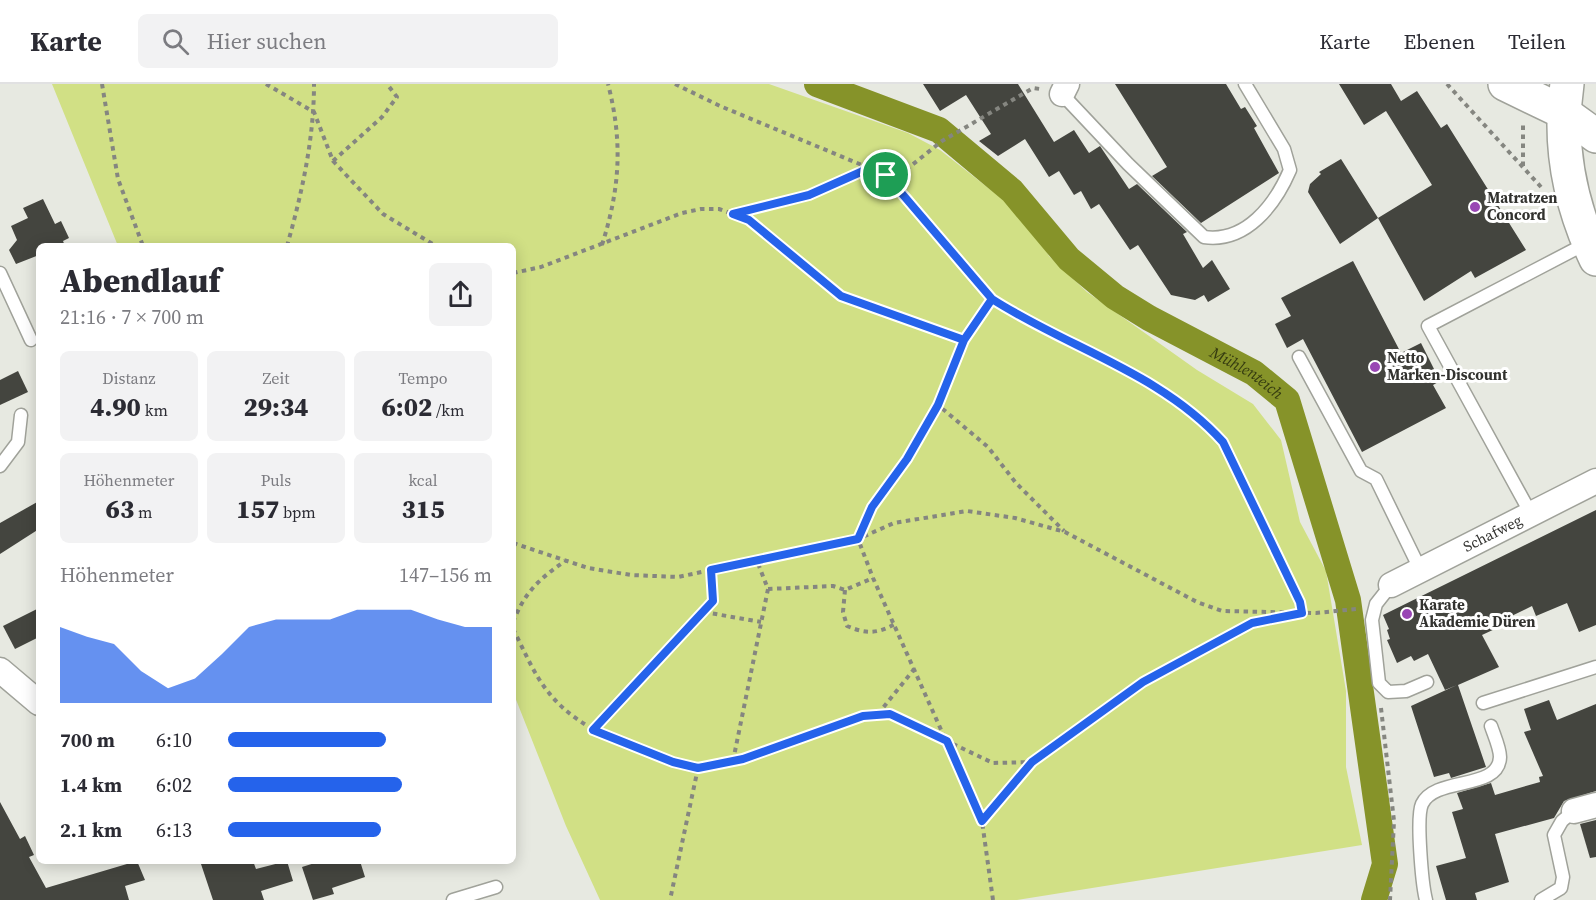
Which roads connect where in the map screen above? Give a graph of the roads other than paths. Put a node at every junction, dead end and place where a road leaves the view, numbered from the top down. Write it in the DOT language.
graph roads {
  1 [pos="1245,84"];
  2 [pos="1065,89"];
  3 [pos="1514,89"];
  4 [pos="1565,98"];
  5 [pos="1596,136"];
  6 [pos="1592,251"];
  7 [pos="0,273"];
  8 [pos="31,340"];
  9 [pos="1299,357"];
  10 [pos="21,415"];
  11 [pos="0,466"];
  12 [pos="1596,482"];
  13 [pos="1531,514"];
  14 [pos="1420,569"];
  15 [pos="1390,585"];
  16 [pos="1596,667"];
  17 [pos="0,670"];
  18 [pos="1427,682"];
  19 [pos="35,695"];
  20 [pos="1483,703"];
  21 [pos="1491,726"];
  22 [pos="1585,808"];
  23 [pos="496,887"];
  24 [pos="453,900"];
  25 [pos="1426,900"];
  26 [pos="1541,900"];
  1 -- 2 [label="lane"];
  3 -- 4 [label="main road"];
  4 -- 5 [label="main road"];
  4 -- 6 [label="main road"];
  6 -- 13 [label="lane"];
  7 -- 8 [label="lane"];
  9 -- 14 [label="lane"];
  10 -- 11 [label="lane"];
  12 -- 13 [label="street, Schafweg"];
  13 -- 14 [label="street, Schafweg"];
  14 -- 15 [label="street, Schafweg"];
  15 -- 18 [label="lane"];
  16 -- 20 [label="lane"];
  17 -- 19 [label="street"];
  21 -- 25 [label="lane"];
  22 -- 26 [label="lane"];
  23 -- 24 [label="lane"];
}
